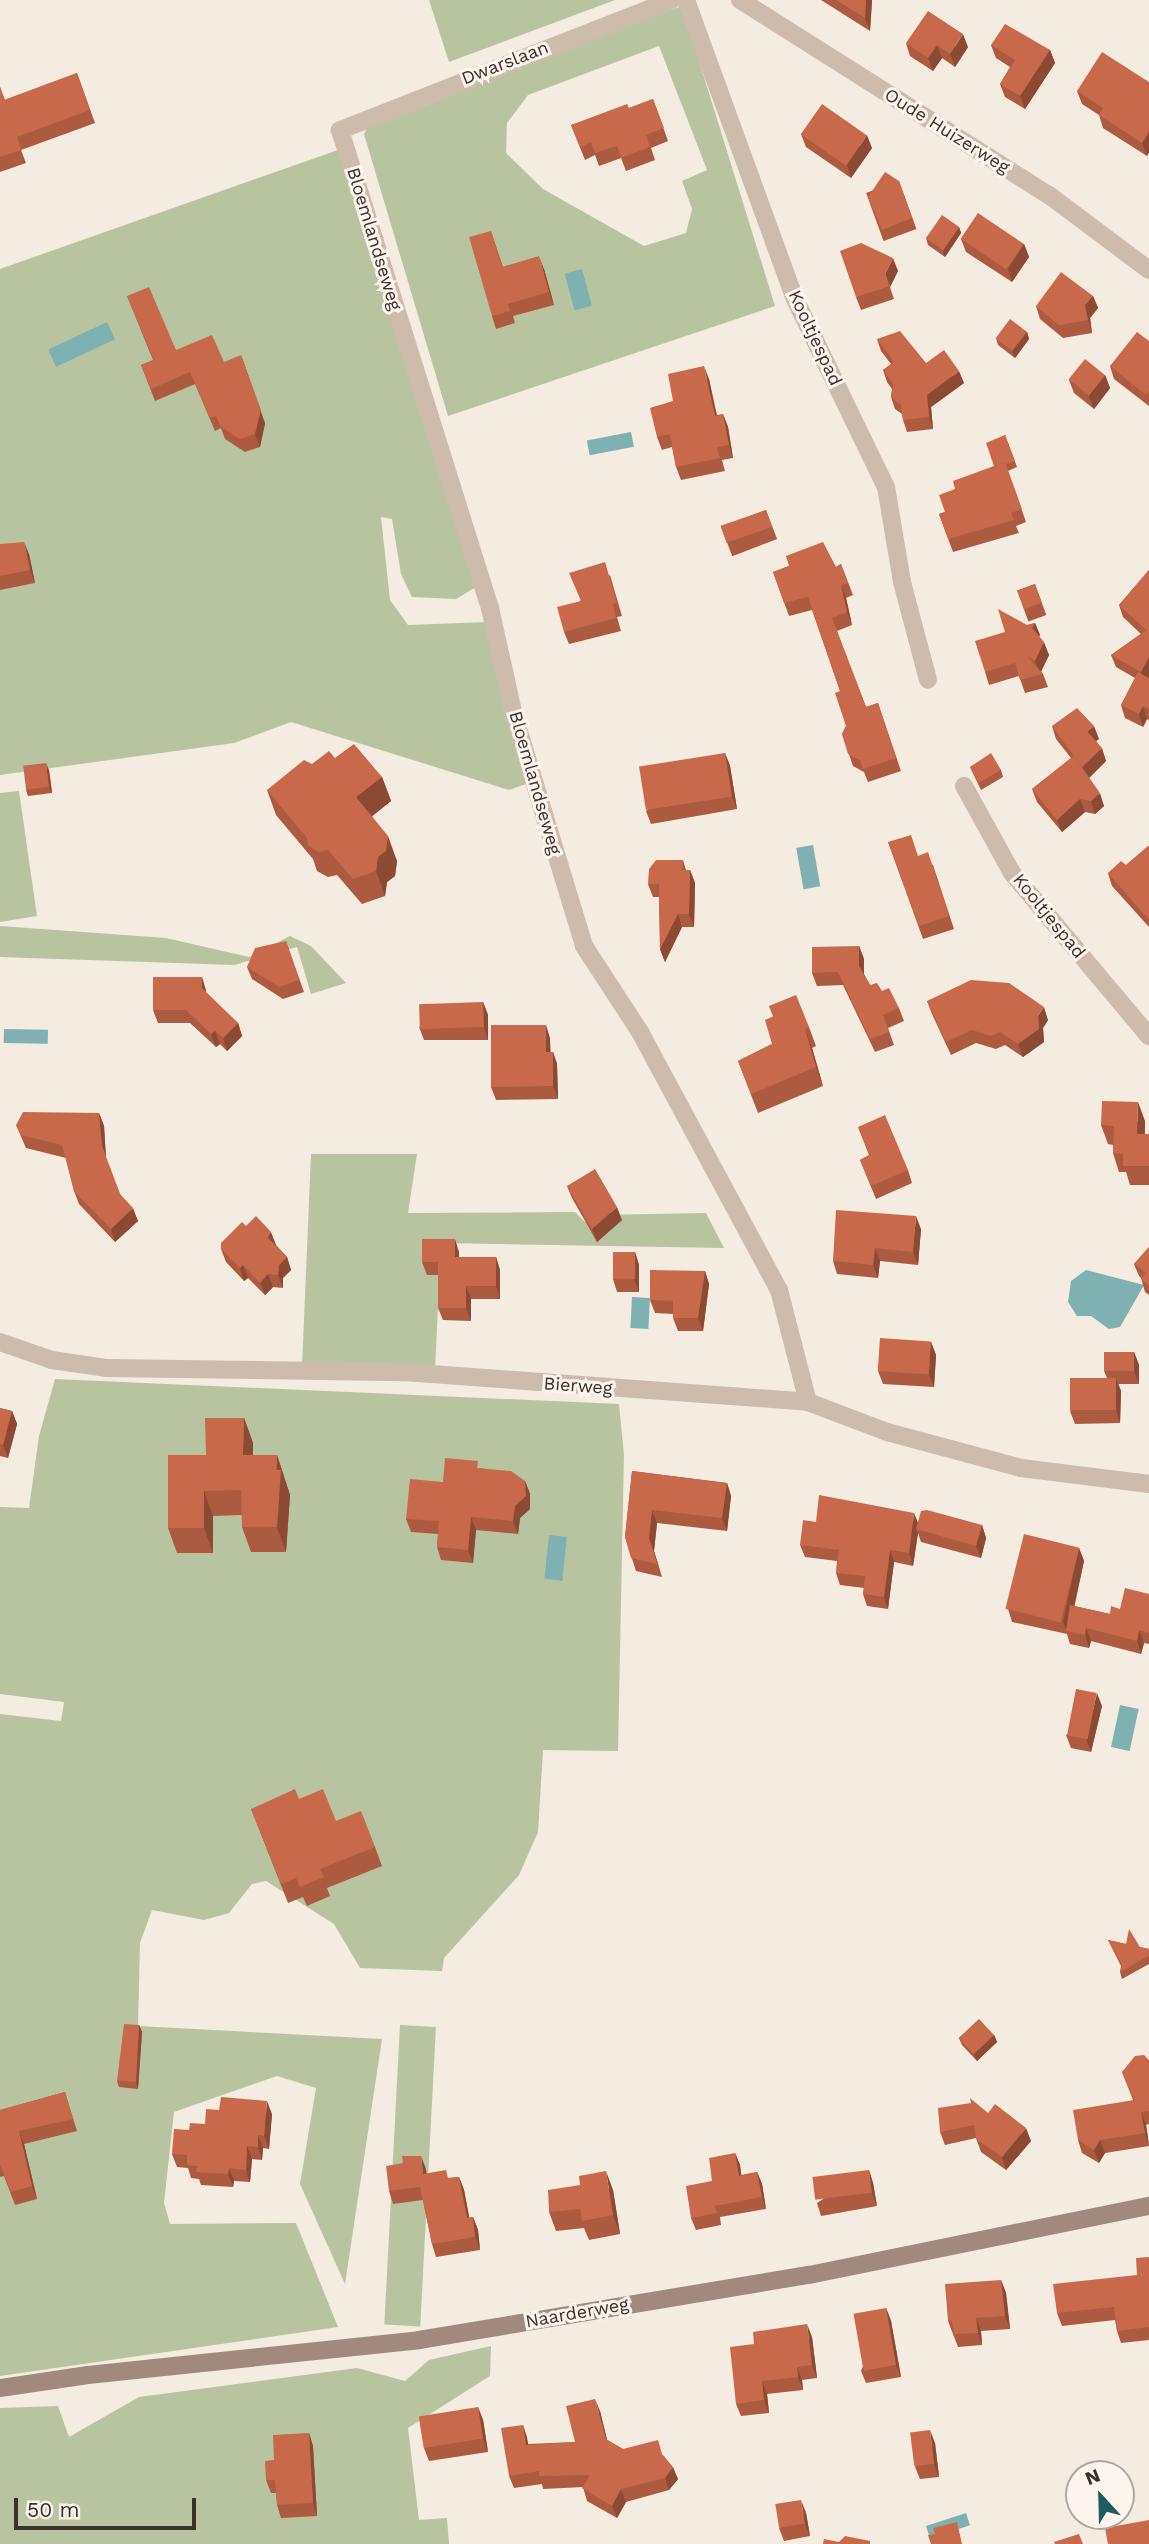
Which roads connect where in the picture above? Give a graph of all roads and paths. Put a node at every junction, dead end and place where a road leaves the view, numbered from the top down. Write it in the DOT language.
graph roads {
  1 [pos="672,0"];
  2 [pos="686,0"];
  3 [pos="740,0"];
  4 [pos="340,130"];
  5 [pos="1149,270"];
  6 [pos="928,680"];
  7 [pos="964,786"];
  8 [pos="1149,1036"];
  9 [pos="0,1342"];
  10 [pos="808,1402"];
  11 [pos="1149,1484"];
  12 [pos="1149,2206"];
  13 [pos="0,2388"];
  1 -- 4 [label="street, Dwarslaan"];
  2 -- 6 [label="street, Kooltjespad"];
  3 -- 5 [label="street, Oude Huizerweg"];
  4 -- 10 [label="street, Bloemlandseweg"];
  7 -- 8 [label="street, Kooltjespad"];
  9 -- 10 [label="street, Bierweg"];
  10 -- 11 [label="street, Bierweg"];
  12 -- 13 [label="main road, Naarderweg"];
}
